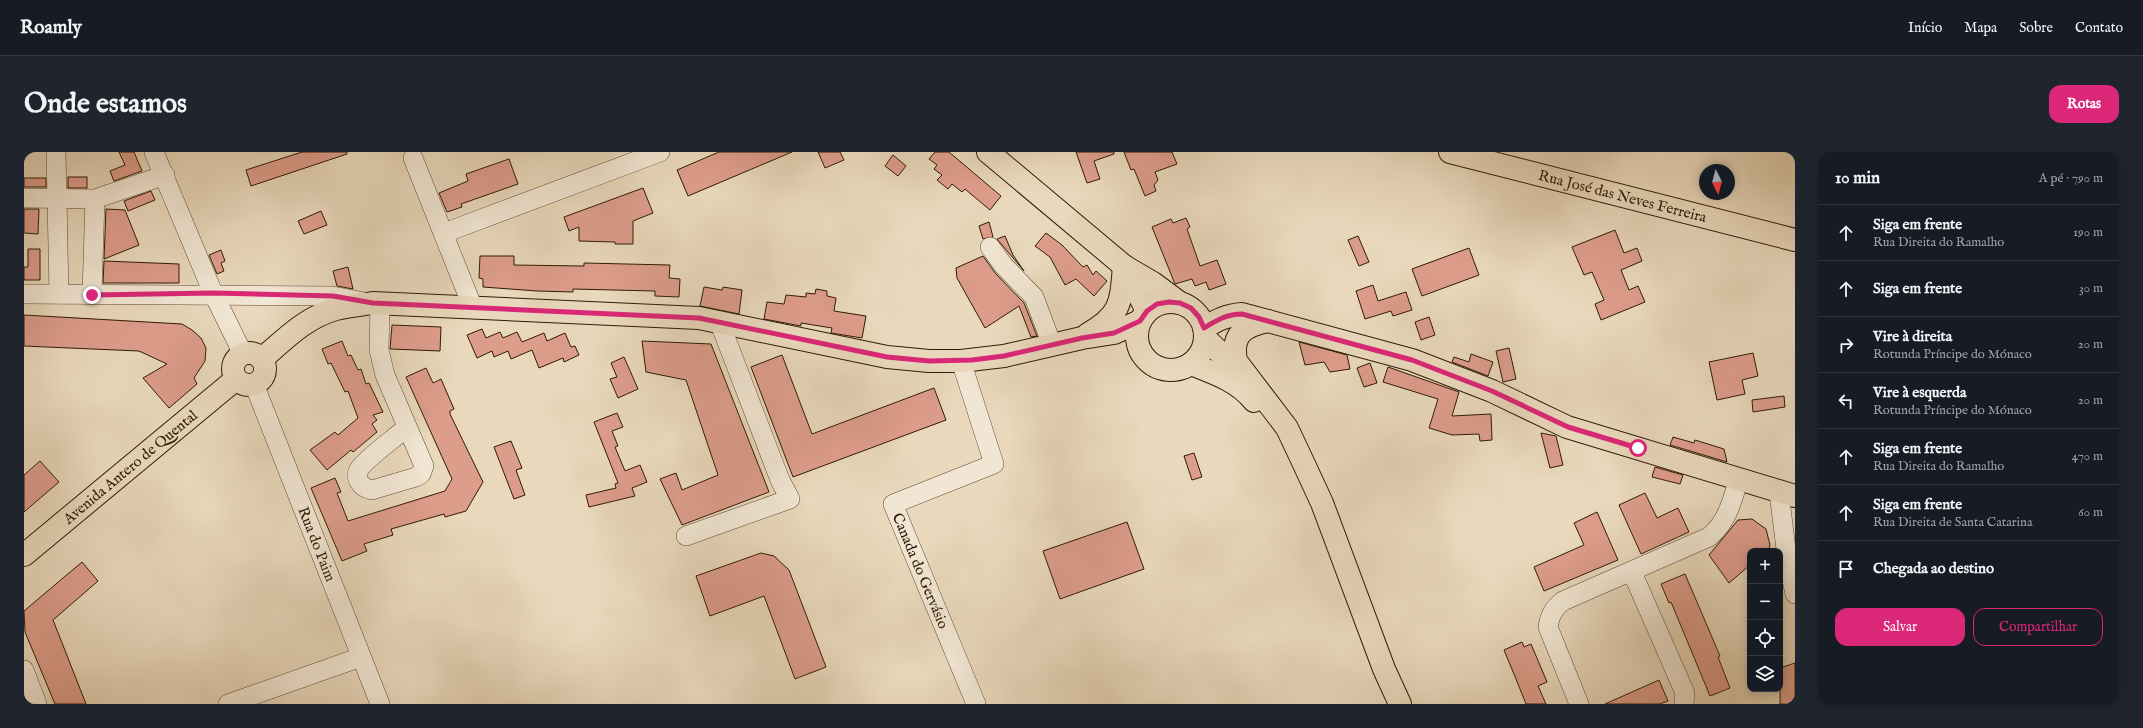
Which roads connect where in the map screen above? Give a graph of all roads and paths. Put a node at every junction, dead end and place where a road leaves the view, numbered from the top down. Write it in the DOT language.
graph roads {
  1 [pos="56,152"];
  2 [pos="154,152"];
  3 [pos="988,152"];
  4 [pos="1450,152"];
  5 [pos="653,155"];
  6 [pos="414,158"];
  7 [pos="165,175"];
  8 [pos="24,198"];
  9 [pos="57,199"];
  10 [pos="95,199"];
  11 [pos="444,233"];
  12 [pos="1795,240"];
  13 [pos="990,247"];
  14 [pos="1124,266"];
  15 [pos="213,293"];
  16 [pos="24,294"];
  17 [pos="59,294"];
  18 [pos="92,295"];
  19 [pos="1180,303"];
  20 [pos="376,304"];
  21 [pos="473,308"];
  22 [pos="1143,316"];
  23 [pos="719,321"];
  24 [pos="1268,321"];
  25 [pos="1204,333"];
  26 [pos="1091,336"];
  27 [pos="1052,345"];
  28 [pos="1140,352"];
  29 [pos="253,356"];
  30 [pos="961,361"];
  31 [pos="1190,364"];
  32 [pos="245,382"];
  33 [pos="1253,385"];
  34 [pos="406,428"];
  35 [pos="1739,478"];
  36 [pos="1787,494"];
  37 [pos="686,536"];
  38 [pos="24,555"];
  39 [pos="1632,572"];
  40 [pos="1795,594"];
  41 [pos="361,656"];
  42 [pos="24,670"];
  43 [pos="38,704"];
  44 [pos="228,704"];
  45 [pos="380,704"];
  46 [pos="976,704"];
  47 [pos="1385,704"];
  48 [pos="1400,704"];
  49 [pos="1578,704"];
  50 [pos="1684,704"];
  1 -- 9 [label="street"];
  2 -- 7 [label="street"];
  3 -- 14 [label="main road"];
  4 -- 12 [label="main road, Rua José das Neves Ferreira"];
  5 -- 11 [label="street"];
  6 -- 11 [label="street"];
  7 -- 10 [label="street"];
  7 -- 15 [label="street"];
  8 -- 9 [label="street"];
  9 -- 10 [label="street"];
  9 -- 17 [label="street"];
  10 -- 18 [label="street"];
  11 -- 21 [label="street"];
  13 -- 27 [label="street"];
  14 -- 19 [label="main road"];
  14 -- 22 [label="main road"];
  14 -- 26 [label="main road"];
  15 -- 18 [label="street"];
  15 -- 20 [label="street"];
  15 -- 29 [label="street"];
  16 -- 17 [label="street"];
  17 -- 18 [label="street"];
  19 -- 22 [label="main road"];
  19 -- 25 [label="main road"];
  20 -- 21 [label="main road"];
  20 -- 29 [label="main road"];
  20 -- 34 [label="street"];
  21 -- 23 [label="main road"];
  22 -- 26 [label="main road"];
  22 -- 28 [label="main road"];
  23 -- 30 [label="main road"];
  23 -- 37 [label="street"];
  24 -- 25 [label="main road"];
  24 -- 33 [label="main road"];
  24 -- 35 [label="main road"];
  25 -- 31 [label="main road"];
  25 -- 33 [label="main road"];
  26 -- 27 [label="main road"];
  26 -- 28 [label="main road"];
  27 -- 30 [label="main road"];
  28 -- 31 [label="main road"];
  29 -- 32 [label="main road"];
  29 -- 32 [label="main road"];
  30 -- 46 [label="street, Canada do Gervásio"];
  31 -- 47 [label="main road"];
  32 -- 38 [label="main road, Avenida Antero de Quental"];
  32 -- 41 [label="street, Rua do Paim"];
  33 -- 48 [label="main road"];
  35 -- 36 [label="main road"];
  35 -- 39 [label="street"];
  36 -- 40 [label="street"];
  39 -- 49 [label="street"];
  39 -- 50 [label="street"];
  41 -- 44 [label="street"];
  41 -- 45 [label="street, Rua do Paim"];
  42 -- 43 [label="street"];
}
